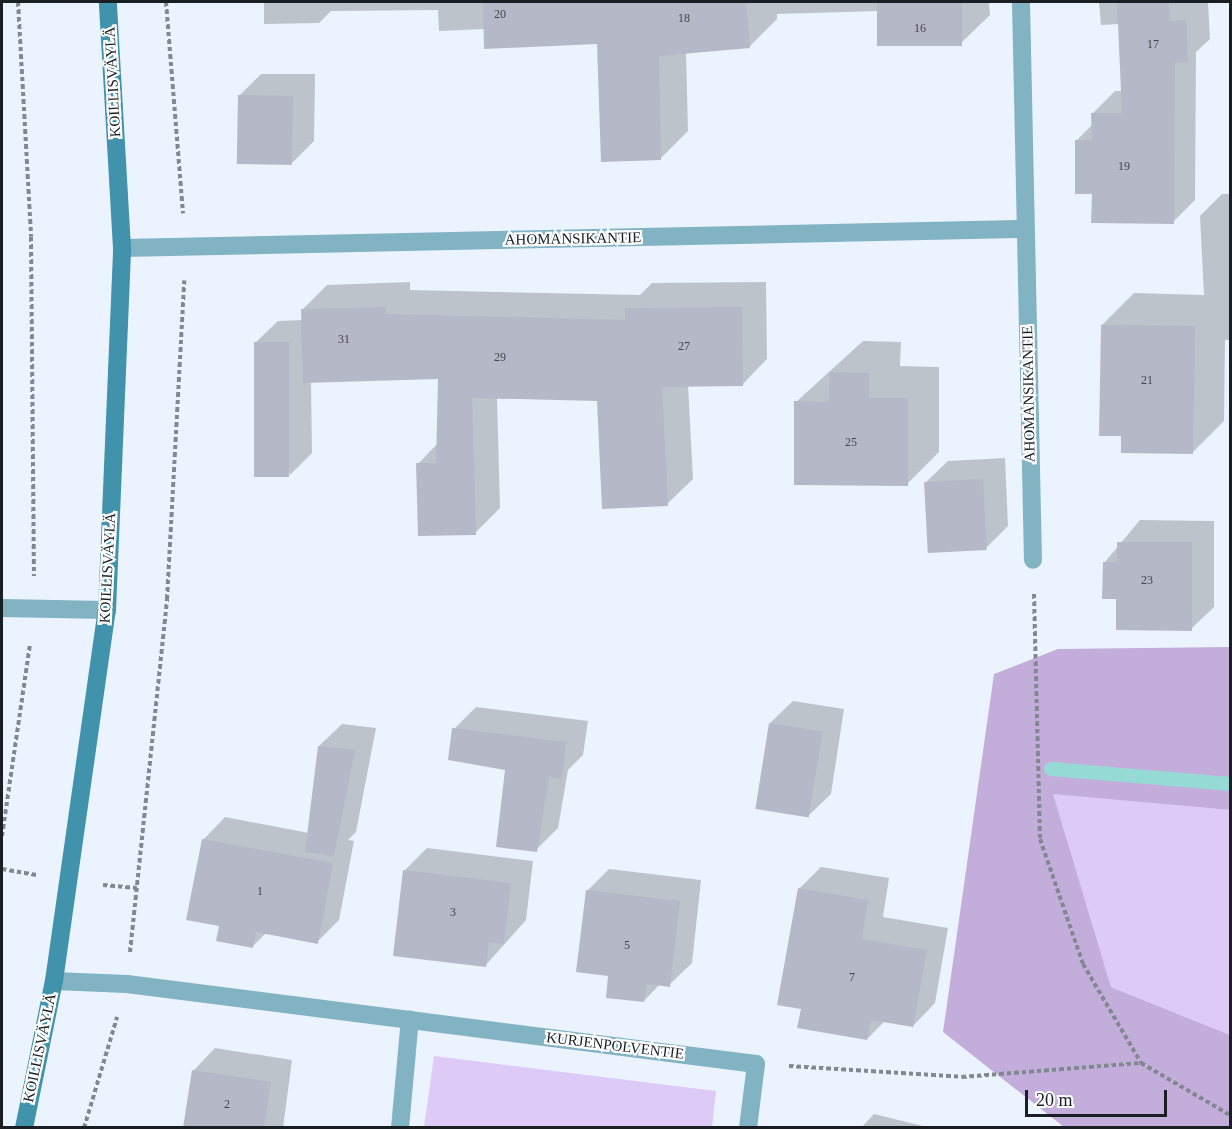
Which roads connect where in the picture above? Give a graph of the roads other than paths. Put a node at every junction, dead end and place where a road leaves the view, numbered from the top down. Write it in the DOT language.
graph roads {
  1 [pos="108,2"];
  2 [pos="1021,2"];
  3 [pos="1025,229"];
  4 [pos="122,248"];
  5 [pos="1034,560"];
  6 [pos="2,608"];
  7 [pos="107,610"];
  8 [pos="54,981"];
  9 [pos="410,1019"];
  10 [pos="24,1128"];
  11 [pos="400,1128"];
  12 [pos="748,1128"];
  1 -- 4 [label="street, KOILLISVÄYLÄ"];
  2 -- 3 [label="street, AHOMANSIKANTIE"];
  3 -- 4 [label="street, AHOMANSIKANTIE"];
  3 -- 5 [label="street, AHOMANSIKANTIE"];
  4 -- 7 [label="street, KOILLISVÄYLÄ"];
  6 -- 7 [label="street"];
  7 -- 8 [label="street, KOILLISVÄYLÄ"];
  8 -- 9 [label="street, KURJENPOLVENTIE"];
  8 -- 10 [label="street, KOILLISVÄYLÄ"];
  9 -- 11 [label="street"];
  9 -- 12 [label="street, KURJENPOLVENTIE"];
}
